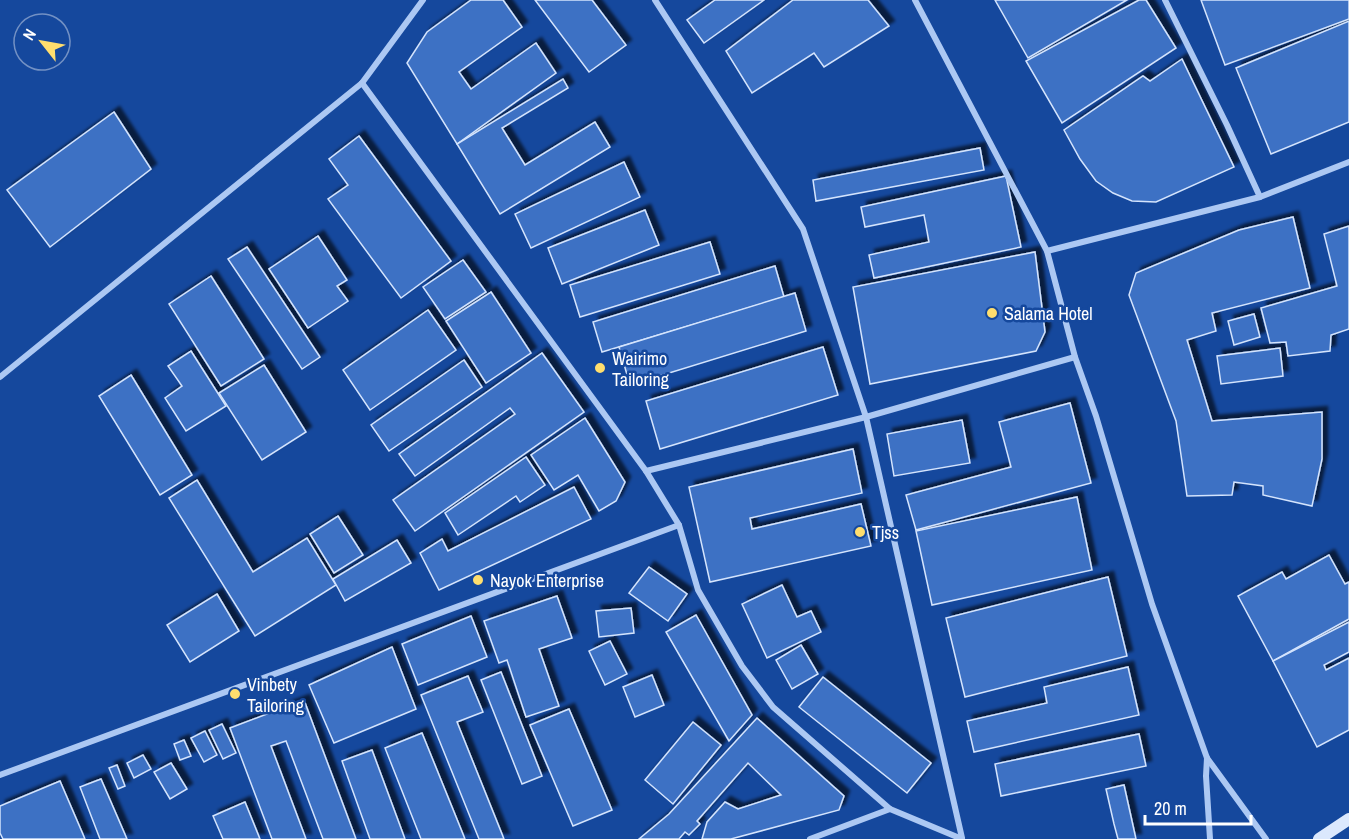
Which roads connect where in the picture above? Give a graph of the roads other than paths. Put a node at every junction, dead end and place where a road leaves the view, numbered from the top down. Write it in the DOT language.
graph roads {
  1 [pos="423,0"];
  2 [pos="655,0"];
  3 [pos="915,0"];
  4 [pos="1165,0"];
  5 [pos="362,83"];
  6 [pos="1349,162"];
  7 [pos="1260,196"];
  8 [pos="1047,251"];
  9 [pos="1075,357"];
  10 [pos="0,377"];
  11 [pos="866,417"];
  12 [pos="646,471"];
  13 [pos="679,525"];
  14 [pos="1207,758"];
  15 [pos="0,775"];
  16 [pos="890,809"];
  17 [pos="1349,819"];
  18 [pos="810,839"];
  19 [pos="962,839"];
  20 [pos="1210,839"];
  21 [pos="1266,839"];
  22 [pos="1319,839"];
  1 -- 5 [label="street"];
  2 -- 11 [label="street"];
  3 -- 8 [label="street"];
  4 -- 7 [label="street"];
  5 -- 10 [label="street"];
  5 -- 12 [label="street"];
  6 -- 7 [label="street"];
  7 -- 8 [label="street"];
  8 -- 9 [label="street"];
  9 -- 11 [label="street"];
  9 -- 14 [label="street"];
  11 -- 12 [label="street"];
  11 -- 19 [label="street"];
  12 -- 13 [label="street"];
  13 -- 15 [label="street"];
  13 -- 16 [label="street"];
  14 -- 20 [label="street"];
  14 -- 21 [label="street"];
  16 -- 18 [label="street"];
  16 -- 19 [label="street"];
  17 -- 22 [label="main road"];
}
